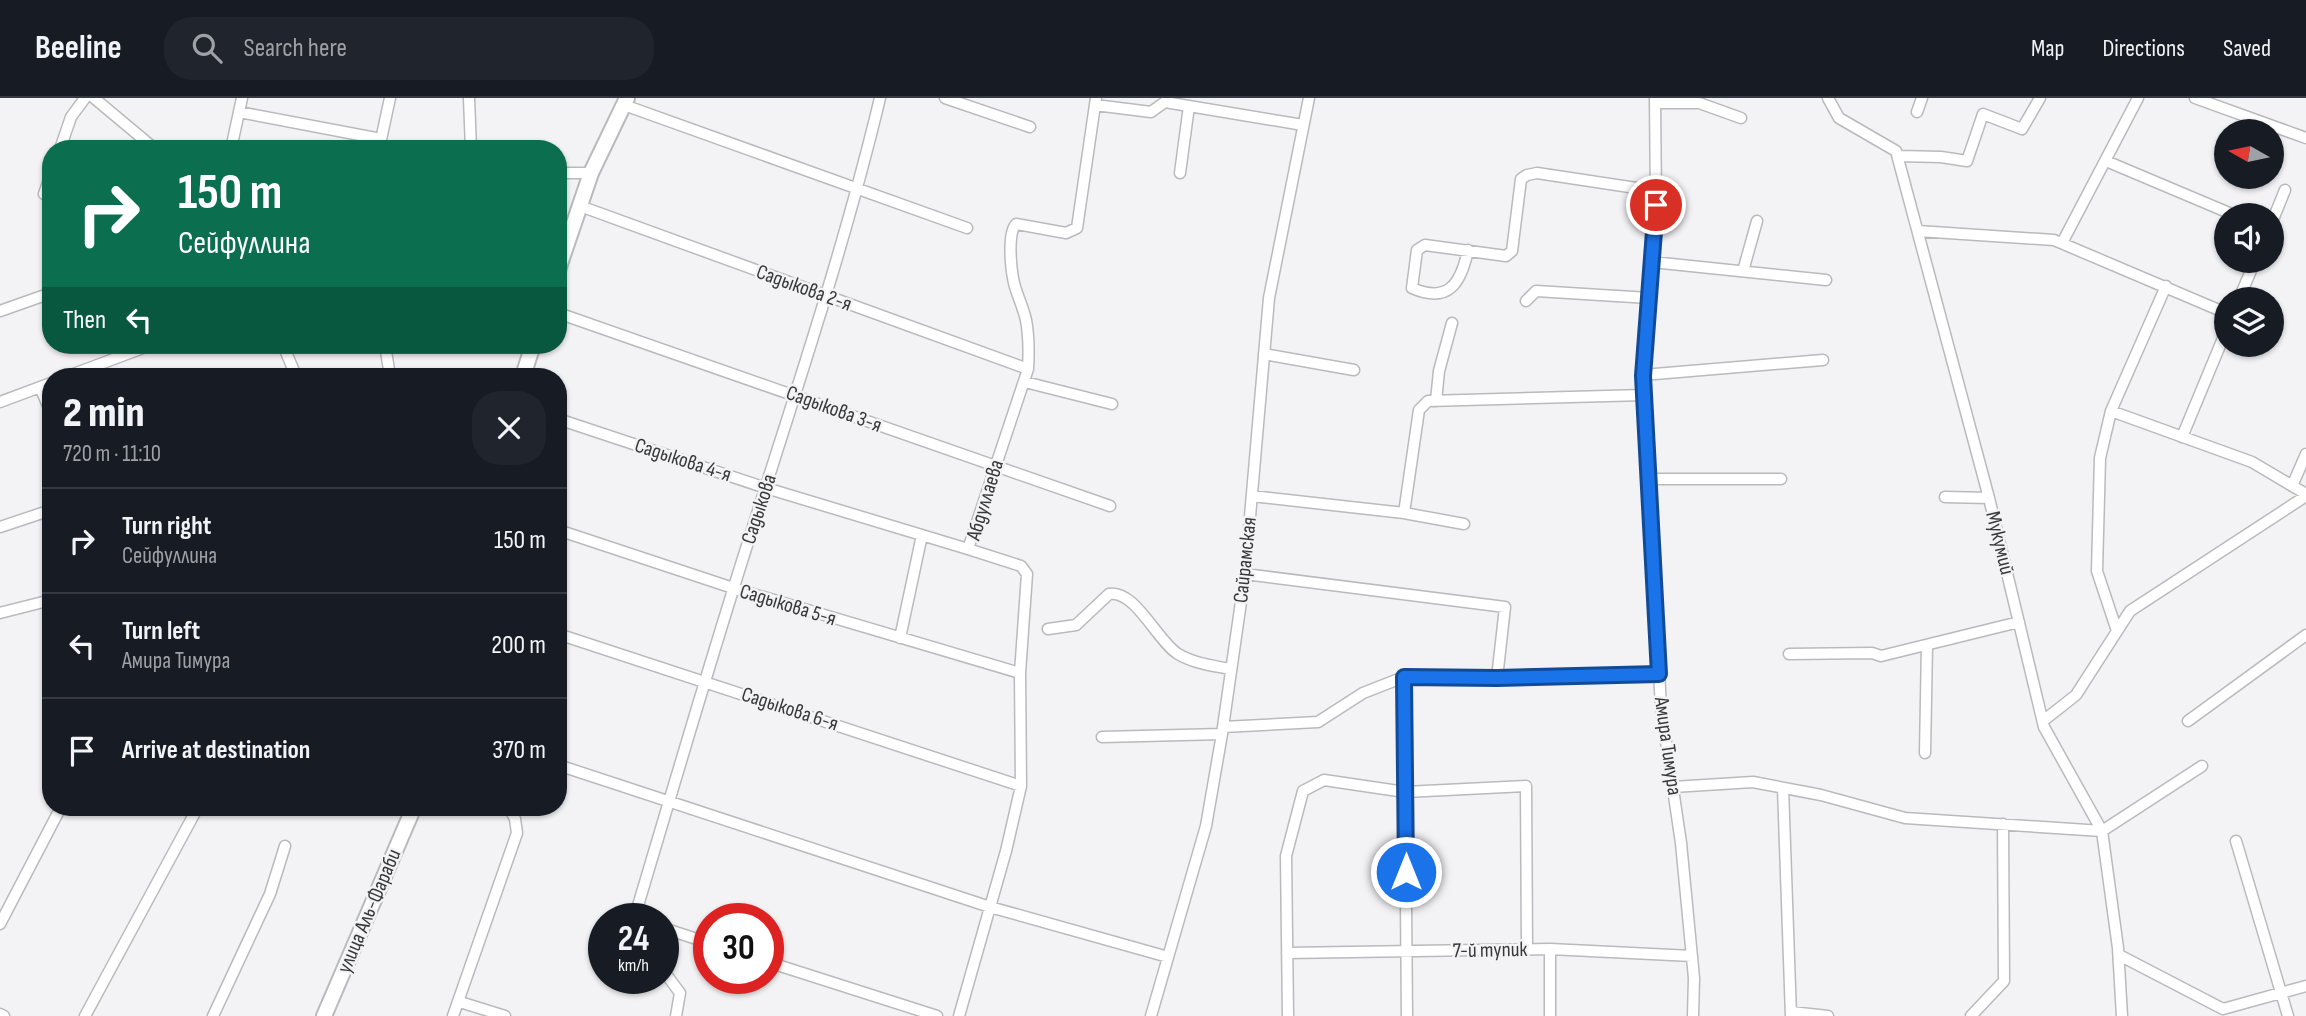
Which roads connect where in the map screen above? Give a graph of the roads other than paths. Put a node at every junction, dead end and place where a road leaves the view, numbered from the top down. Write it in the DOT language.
graph roads {
  1 [pos="86,98"];
  2 [pos="94,98"];
  3 [pos="242,98"];
  4 [pos="390,98"];
  5 [pos="469,98"];
  6 [pos="880,98"];
  7 [pos="945,98"];
  8 [pos="1309,98"];
  9 [pos="1828,98"];
  10 [pos="1922,98"];
  11 [pos="2040,98"];
  12 [pos="2138,98"];
  13 [pos="2195,98"];
  14 [pos="1655,100"];
  15 [pos="625,102"];
  16 [pos="1095,102"];
  17 [pos="1194,104"];
  18 [pos="1917,111"];
  19 [pos="239,112"];
  20 [pos="1741,118"];
  21 [pos="1303,125"];
  22 [pos="1030,127"];
  23 [pos="2306,138"];
  24 [pos="63,140"];
  25 [pos="144,140"];
  26 [pos="233,140"];
  27 [pos="362,140"];
  28 [pos="381,140"];
  29 [pos="471,140"];
  30 [pos="1898,156"];
  31 [pos="2106,161"];
  32 [pos="567,173"];
  33 [pos="592,173"];
  34 [pos="1180,173"];
  35 [pos="858,189"];
  36 [pos="2285,190"];
  37 [pos="1656,191"];
  38 [pos="2280,203"];
  39 [pos="580,206"];
  40 [pos="2214,207"];
  41 [pos="1757,221"];
  42 [pos="967,228"];
  43 [pos="1918,230"];
  44 [pos="2062,243"];
  45 [pos="567,244"];
  46 [pos="1468,250"];
  47 [pos="1652,262"];
  48 [pos="1743,271"];
  49 [pos="1826,280"];
  50 [pos="2166,286"];
  51 [pos="42,296"];
  52 [pos="826,296"];
  53 [pos="1649,298"];
  54 [pos="1526,301"];
  55 [pos="2214,308"];
  56 [pos="0,311"];
  57 [pos="567,316"];
  58 [pos="1452,323"];
  59 [pos="126,354"];
  60 [pos="1264,355"];
  61 [pos="2215,357"];
  62 [pos="1823,360"];
  63 [pos="89,368"];
  64 [pos="1028,369"];
  65 [pos="1354,370"];
  66 [pos="1643,376"];
  67 [pos="1025,382"];
  68 [pos="40,387"];
  69 [pos="42,392"];
  70 [pos="795,395"];
  71 [pos="1644,395"];
  72 [pos="1436,401"];
  73 [pos="0,402"];
  74 [pos="1112,404"];
  75 [pos="2111,411"];
  76 [pos="567,422"];
  77 [pos="2182,437"];
  78 [pos="2306,454"];
  79 [pos="994,467"];
  80 [pos="1649,479"];
  81 [pos="1781,479"];
  82 [pos="2292,486"];
  83 [pos="766,488"];
  84 [pos="2306,495"];
  85 [pos="1252,496"];
  86 [pos="1945,497"];
  87 [pos="1989,498"];
  88 [pos="1110,506"];
  89 [pos="42,513"];
  90 [pos="1404,513"];
  91 [pos="1464,524"];
  92 [pos="0,527"];
  93 [pos="567,533"];
  94 [pos="922,535"];
  95 [pos="968,549"];
  96 [pos="1245,574"];
  97 [pos="733,589"];
  98 [pos="42,602"];
  99 [pos="0,613"];
  100 [pos="2019,622"];
  101 [pos="1048,629"];
  102 [pos="2117,631"];
  103 [pos="2306,635"];
  104 [pos="567,637"];
  105 [pos="900,638"];
  106 [pos="1927,645"];
  107 [pos="1789,654"];
  108 [pos="1231,670"];
  109 [pos="1020,673"];
  110 [pos="1659,674"];
  111 [pos="1404,677"];
  112 [pos="1497,678"];
  113 [pos="706,681"];
  114 [pos="2043,721"];
  115 [pos="2189,721"];
  116 [pos="1222,730"];
  117 [pos="1102,737"];
  118 [pos="1925,753"];
  119 [pos="2202,766"];
  120 [pos="567,768"];
  121 [pos="1021,786"];
  122 [pos="1673,787"];
  123 [pos="1783,788"];
  124 [pos="1405,792"];
  125 [pos="670,800"];
  126 [pos="56,816"];
  127 [pos="193,816"];
  128 [pos="410,816"];
  129 [pos="514,816"];
  130 [pos="2003,824"];
  131 [pos="2102,831"];
  132 [pos="2236,841"];
  133 [pos="285,846"];
  134 [pos="639,903"];
  135 [pos="990,907"];
  136 [pos="0,924"];
  137 [pos="1527,949"];
  138 [pos="1550,949"];
  139 [pos="1406,952"];
  140 [pos="1287,953"];
  141 [pos="2119,955"];
  142 [pos="1692,956"];
  143 [pos="1168,957"];
  144 [pos="784,967"];
  145 [pos="2306,986"];
  146 [pos="679,992"];
  147 [pos="2281,993"];
  148 [pos="460,1002"];
  149 [pos="2247,1002"];
  150 [pos="1791,1014"];
  151 [pos="85,1016"];
  152 [pos="213,1016"];
  153 [pos="324,1016"];
  154 [pos="453,1016"];
  155 [pos="505,1016"];
  156 [pos="676,1016"];
  157 [pos="937,1016"];
  158 [pos="959,1016"];
  159 [pos="1151,1016"];
  160 [pos="1288,1016"];
  161 [pos="1407,1016"];
  162 [pos="1550,1016"];
  163 [pos="1693,1016"];
  164 [pos="1828,1016"];
  165 [pos="1971,1016"];
  166 [pos="2122,1016"];
  167 [pos="2244,1016"];
  168 [pos="2288,1016"];
  1 -- 24 [label="street"];
  2 -- 25 [label="street"];
  3 -- 19 [label="street"];
  4 -- 28 [label="street"];
  5 -- 29 [label="street"];
  6 -- 35 [label="street, Садыкова"];
  7 -- 22 [label="street"];
  8 -- 21 [label="street, Сайрамская"];
  9 -- 30 [label="street"];
  10 -- 18 [label="street"];
  11 -- 30 [label="street"];
  12 -- 31 [label="street"];
  13 -- 23 [label="street"];
  14 -- 20 [label="street"];
  14 -- 37 [label="street, Амира Тимура"];
  15 -- 33 [label="main road"];
  15 -- 35 [label="street"];
  16 -- 17 [label="street"];
  16 -- 64 [label="street, Абдуллаева"];
  17 -- 21 [label="street"];
  17 -- 34 [label="street"];
  19 -- 26 [label="street"];
  19 -- 27 [label="street"];
  21 -- 60 [label="street, Сайрамская"];
  30 -- 43 [label="street, Мукумий"];
  31 -- 40 [label="street"];
  31 -- 44 [label="street"];
  32 -- 33 [label="street"];
  33 -- 39 [label="main road"];
  35 -- 42 [label="street"];
  35 -- 52 [label="street, Садыкова"];
  36 -- 38 [label="street"];
  37 -- 46 [label="street"];
  37 -- 47 [label="street, Амира Тимура"];
  39 -- 45 [label="main road"];
  39 -- 52 [label="street, Садыкова 2-я"];
  41 -- 48 [label="street"];
  43 -- 44 [label="street"];
  43 -- 87 [label="street, Мукумий"];
  44 -- 50 [label="street"];
  46 -- 46 [label="street"];
  47 -- 48 [label="street"];
  47 -- 53 [label="street, Амира Тимура"];
  48 -- 49 [label="street"];
  50 -- 55 [label="street"];
  50 -- 75 [label="street"];
  51 -- 56 [label="street"];
  52 -- 64 [label="street, Садыкова 2-я"];
  52 -- 70 [label="street, Садыкова"];
  53 -- 54 [label="street"];
  53 -- 66 [label="street, Амира Тимура"];
  57 -- 70 [label="street, Садыкова 3-я"];
  58 -- 72 [label="street"];
  59 -- 63 [label="street"];
  60 -- 65 [label="street"];
  60 -- 85 [label="street, Сайрамская"];
  61 -- 77 [label="street"];
  62 -- 66 [label="street"];
  64 -- 67 [label="street, Абдуллаева"];
  66 -- 71 [label="street, Амира Тимура"];
  67 -- 74 [label="street"];
  67 -- 79 [label="street, Абдуллаева"];
  68 -- 69 [label="street"];
  68 -- 73 [label="street"];
  70 -- 79 [label="street, Садыкова 3-я"];
  70 -- 83 [label="street, Садыкова"];
  71 -- 72 [label="street"];
  71 -- 80 [label="street, Амира Тимура"];
  72 -- 90 [label="street"];
  75 -- 77 [label="street"];
  75 -- 102 [label="street"];
  76 -- 83 [label="street, Садыкова 4-я"];
  77 -- 82 [label="street"];
  78 -- 82 [label="street"];
  79 -- 88 [label="street, Садыкова 3-я"];
  79 -- 95 [label="street, Абдуллаева"];
  80 -- 81 [label="street"];
  80 -- 110 [label="street, Амира Тимура"];
  82 -- 84 [label="street"];
  83 -- 94 [label="street, Садыкова 4-я"];
  83 -- 97 [label="street, Садыкова"];
  84 -- 102 [label="street"];
  85 -- 90 [label="street"];
  85 -- 96 [label="street, Сайрамская"];
  86 -- 87 [label="street"];
  87 -- 100 [label="street, Мукумий"];
  89 -- 92 [label="street"];
  90 -- 91 [label="street"];
  93 -- 97 [label="street, Садыкова 5-я"];
  94 -- 95 [label="street, Садыкова 4-я"];
  94 -- 105 [label="street"];
  95 -- 109 [label="street, Абдуллаева"];
  96 -- 108 [label="street, Сайрамская"];
  96 -- 112 [label="street"];
  97 -- 105 [label="street, Садыкова 5-я"];
  97 -- 113 [label="street, Садыкова"];
  98 -- 99 [label="street"];
  100 -- 106 [label="street"];
  100 -- 114 [label="street, Мукумий"];
  101 -- 108 [label="street"];
  102 -- 114 [label="street"];
  103 -- 115 [label="street"];
  104 -- 113 [label="street, Садыкова 6-я"];
  105 -- 109 [label="street, Садыкова 5-я"];
  106 -- 107 [label="street"];
  106 -- 118 [label="street"];
  108 -- 116 [label="street, Сайрамская"];
  109 -- 121 [label="street, Абдуллаева"];
  110 -- 112 [label="street"];
  110 -- 122 [label="street, Амира Тимура"];
  111 -- 112 [label="street"];
  111 -- 116 [label="street"];
  111 -- 124 [label="street"];
  113 -- 121 [label="street, Садыкова 6-я"];
  113 -- 125 [label="street, Садыкова"];
  114 -- 131 [label="street, Мукумий"];
  116 -- 117 [label="street"];
  116 -- 143 [label="street, Сайрамская"];
  119 -- 131 [label="street"];
  120 -- 125 [label="street"];
  121 -- 135 [label="street, Абдуллаева"];
  122 -- 123 [label="street"];
  122 -- 142 [label="street, Амира Тимура"];
  123 -- 130 [label="street"];
  123 -- 150 [label="street"];
  124 -- 137 [label="street"];
  124 -- 139 [label="street"];
  124 -- 140 [label="street"];
  125 -- 134 [label="street, Садыкова"];
  125 -- 135 [label="street"];
  126 -- 136 [label="street"];
  127 -- 151 [label="street"];
  128 -- 153 [label="main road, улица Аль-Фараби"];
  129 -- 148 [label="street"];
  130 -- 131 [label="street"];
  130 -- 165 [label="street"];
  131 -- 141 [label="street, Мукумий"];
  132 -- 147 [label="street"];
  133 -- 152 [label="street"];
  135 -- 143 [label="street"];
  135 -- 158 [label="street, Абдуллаева"];
  137 -- 138 [label="street, 7-й тупик"];
  137 -- 139 [label="street, 7-й тупик"];
  138 -- 142 [label="street, 7-й тупик"];
  138 -- 162 [label="street"];
  139 -- 140 [label="street, 7-й тупик"];
  139 -- 161 [label="street"];
  140 -- 160 [label="street"];
  141 -- 149 [label="street"];
  141 -- 166 [label="street, Мукумий"];
  142 -- 163 [label="street, Амира Тимура"];
  143 -- 159 [label="street, Сайрамская"];
  144 -- 157 [label="street"];
  145 -- 147 [label="street"];
  146 -- 156 [label="street"];
  147 -- 149 [label="street"];
  147 -- 168 [label="street"];
  148 -- 154 [label="street"];
  148 -- 155 [label="street"];
  149 -- 167 [label="street"];
  150 -- 164 [label="street"];
}
